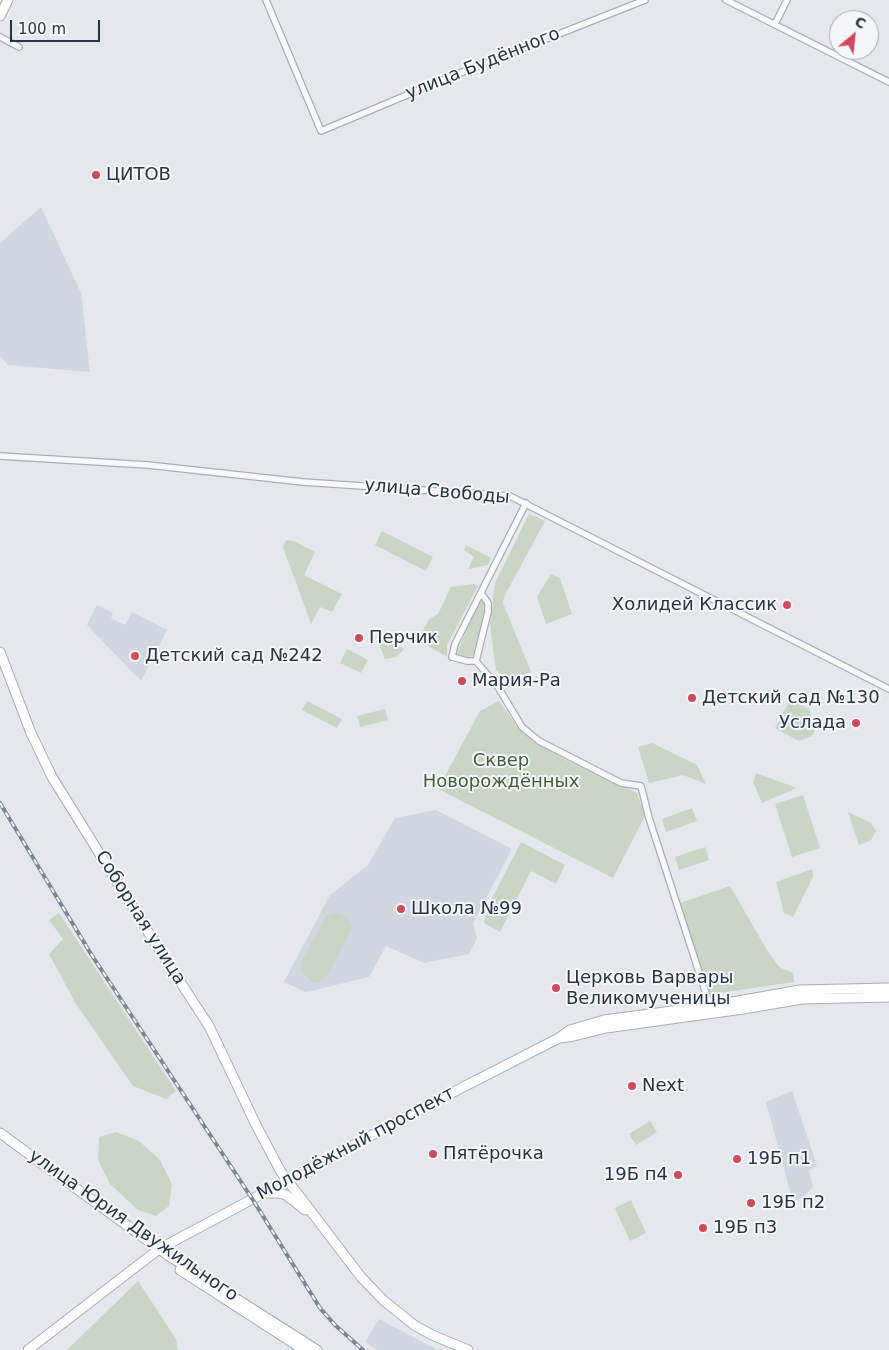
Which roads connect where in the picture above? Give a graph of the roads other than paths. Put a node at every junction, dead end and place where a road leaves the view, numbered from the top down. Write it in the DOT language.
graph roads {
  1 [pos="8,0"];
  2 [pos="266,0"];
  3 [pos="645,0"];
  4 [pos="726,0"];
  5 [pos="787,0"];
  6 [pos="0,16"];
  7 [pos="775,24"];
  8 [pos="0,37"];
  9 [pos="19,46"];
  10 [pos="889,82"];
  11 [pos="0,456"];
  12 [pos="526,502"];
  13 [pos="481,593"];
  14 [pos="0,652"];
  15 [pos="476,661"];
  16 [pos="889,689"];
  17 [pos="889,988"];
  18 [pos="889,997"];
  19 [pos="710,1006"];
  20 [pos="559,1038"];
  21 [pos="0,1133"];
  22 [pos="0,1139"];
  23 [pos="288,1180"];
  24 [pos="266,1192"];
  25 [pos="317,1220"];
  26 [pos="157,1251"];
  27 [pos="28,1350"];
  28 [pos="304,1350"];
  29 [pos="317,1350"];
  30 [pos="468,1350"];
  1 -- 6 [label="main road"];
  2 -- 3 [label="street, улица Будённого"];
  4 -- 7 [label="street"];
  5 -- 7 [label="street"];
  7 -- 10 [label="street"];
  8 -- 9 [label="street"];
  11 -- 12 [label="street, улица Свободы"];
  12 -- 13 [label="street"];
  12 -- 16 [label="street, улица Свободы"];
  13 -- 15 [label="street"];
  13 -- 15 [label="street"];
  14 -- 23 [label="main road, Соборная улица"];
  15 -- 19 [label="street"];
  17 -- 19 [label="main road, Молодёжный проспект"];
  18 -- 20 [label="main road, Молодёжный проспект"];
  19 -- 20 [label="main road, Молодёжный проспект"];
  20 -- 23 [label="main road, Молодёжный проспект"];
  21 -- 26 [label="main road, улица Юрия Двужильного"];
  22 -- 26 [label="main road, улица Юрия Двужильного"];
  23 -- 24 [label="main road, Молодёжный проспект"];
  23 -- 25 [label="main road, Соборная улица"];
  24 -- 25 [label="main road"];
  24 -- 26 [label="main road, Молодёжный проспект"];
  25 -- 30 [label="main road"];
  26 -- 27 [label="main road, Молодёжный проспект"];
  26 -- 28 [label="main road, улица Юрия Двужильного"];
  26 -- 29 [label="main road, улица Юрия Двужильного"];
}
